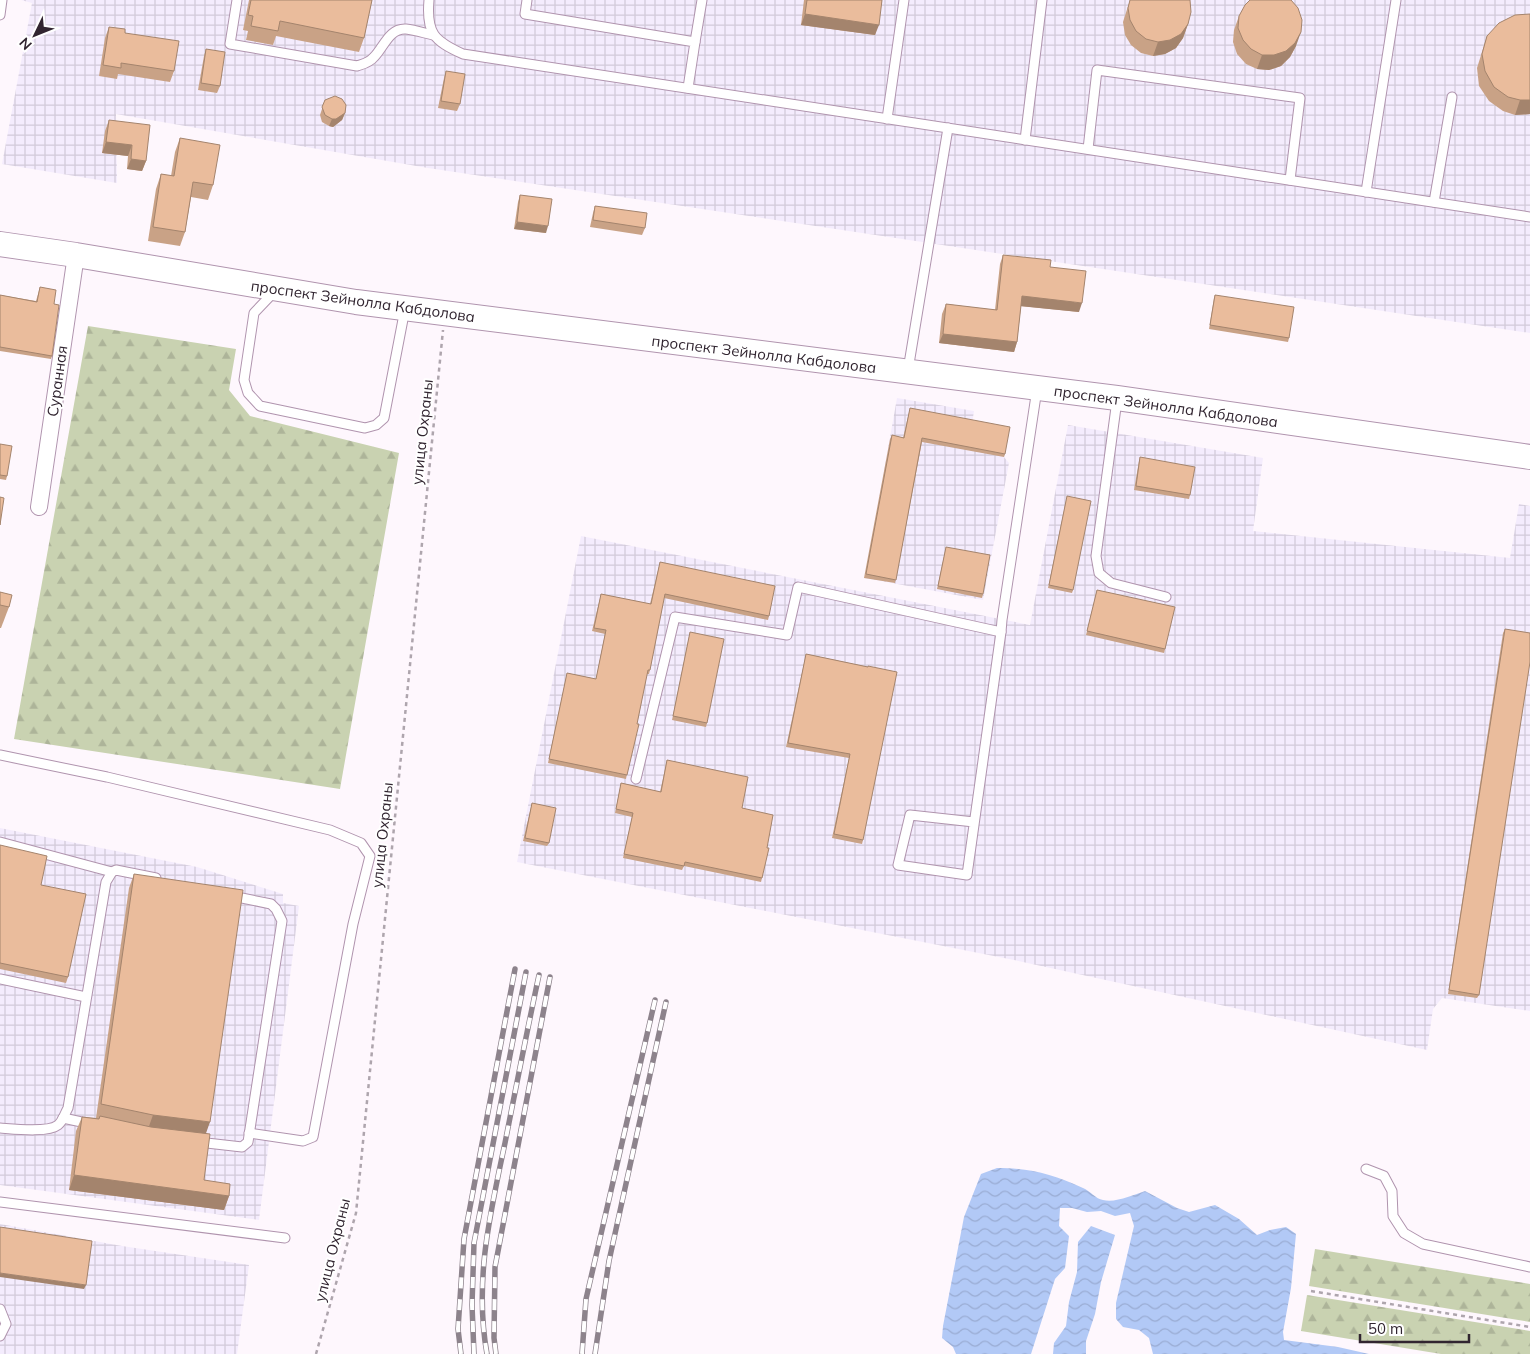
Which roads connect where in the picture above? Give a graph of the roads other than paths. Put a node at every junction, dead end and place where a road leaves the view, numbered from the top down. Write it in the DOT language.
graph roads {
  1 [pos="2,0"];
  2 [pos="237,0"];
  3 [pos="429,0"];
  4 [pos="527,0"];
  5 [pos="702,0"];
  6 [pos="904,0"];
  7 [pos="1042,0"];
  8 [pos="1396,0"];
  9 [pos="0,15"];
  10 [pos="433,35"];
  11 [pos="695,42"];
  12 [pos="688,88"];
  13 [pos="1452,97"];
  14 [pos="888,119"];
  15 [pos="948,128"];
  16 [pos="1025,140"];
  17 [pos="1088,149"];
  18 [pos="1290,180"];
  19 [pos="1366,192"];
  20 [pos="1434,202"];
  21 [pos="1530,217"];
  22 [pos="0,244"];
  23 [pos="76,255"];
  24 [pos="277,289"];
  25 [pos="405,308"];
  26 [pos="908,373"];
  27 [pos="1037,389"];
  28 [pos="1117,398"];
  29 [pos="1530,456"];
  30 [pos="39,507"];
  31 [pos="1166,597"];
  32 [pos="1001,632"];
  33 [pos="0,755"];
  34 [pos="636,779"];
  35 [pos="974,822"];
  36 [pos="0,842"];
  37 [pos="112,872"];
  38 [pos="170,881"];
  39 [pos="225,894"];
  40 [pos="0,979"];
  41 [pos="86,997"];
  42 [pos="63,1118"];
  43 [pos="101,1126"];
  44 [pos="0,1128"];
  45 [pos="249,1133"];
  46 [pos="192,1141"];
  47 [pos="1366,1169"];
  48 [pos="0,1202"];
  49 [pos="285,1238"];
  50 [pos="1530,1267"];
  51 [pos="0,1309"];
  52 [pos="0,1336"];
  1 -- 9 [label="lane"];
  2 -- 10 [label="lane"];
  3 -- 10 [label="lane"];
  4 -- 11 [label="lane"];
  5 -- 11 [label="lane"];
  6 -- 14 [label="lane"];
  7 -- 16 [label="lane"];
  8 -- 19 [label="lane"];
  10 -- 12 [label="lane"];
  11 -- 12 [label="lane"];
  12 -- 14 [label="lane"];
  13 -- 20 [label="lane"];
  14 -- 15 [label="lane"];
  15 -- 16 [label="lane"];
  15 -- 26 [label="lane"];
  16 -- 17 [label="lane"];
  17 -- 18 [label="lane"];
  17 -- 18 [label="lane"];
  18 -- 19 [label="lane"];
  19 -- 20 [label="lane"];
  20 -- 21 [label="lane"];
  22 -- 23 [label="main road, проспект Зейнолла Кабдолова"];
  23 -- 24 [label="main road, проспект Зейнолла Кабдолова"];
  23 -- 30 [label="street, Суранная"];
  24 -- 25 [label="main road, проспект Зейнолла Кабдолова"];
  24 -- 25 [label="lane"];
  25 -- 26 [label="main road, проспект Зейнолла Кабдолова"];
  26 -- 27 [label="main road, проспект Зейнолла Кабдолова"];
  27 -- 28 [label="main road, проспект Зейнолла Кабдолова"];
  27 -- 32 [label="lane"];
  28 -- 29 [label="main road, проспект Зейнолла Кабдолова"];
  28 -- 31 [label="lane"];
  32 -- 34 [label="lane"];
  32 -- 35 [label="lane"];
  33 -- 45 [label="lane"];
  35 -- 35 [label="lane"];
  36 -- 37 [label="lane"];
  37 -- 38 [label="lane"];
  37 -- 41 [label="lane"];
  39 -- 45 [label="lane"];
  40 -- 41 [label="lane"];
  41 -- 42 [label="lane"];
  42 -- 43 [label="lane"];
  42 -- 44 [label="lane"];
  45 -- 46 [label="lane"];
  47 -- 50 [label="lane"];
  48 -- 49 [label="lane"];
  51 -- 52 [label="lane"];
}
